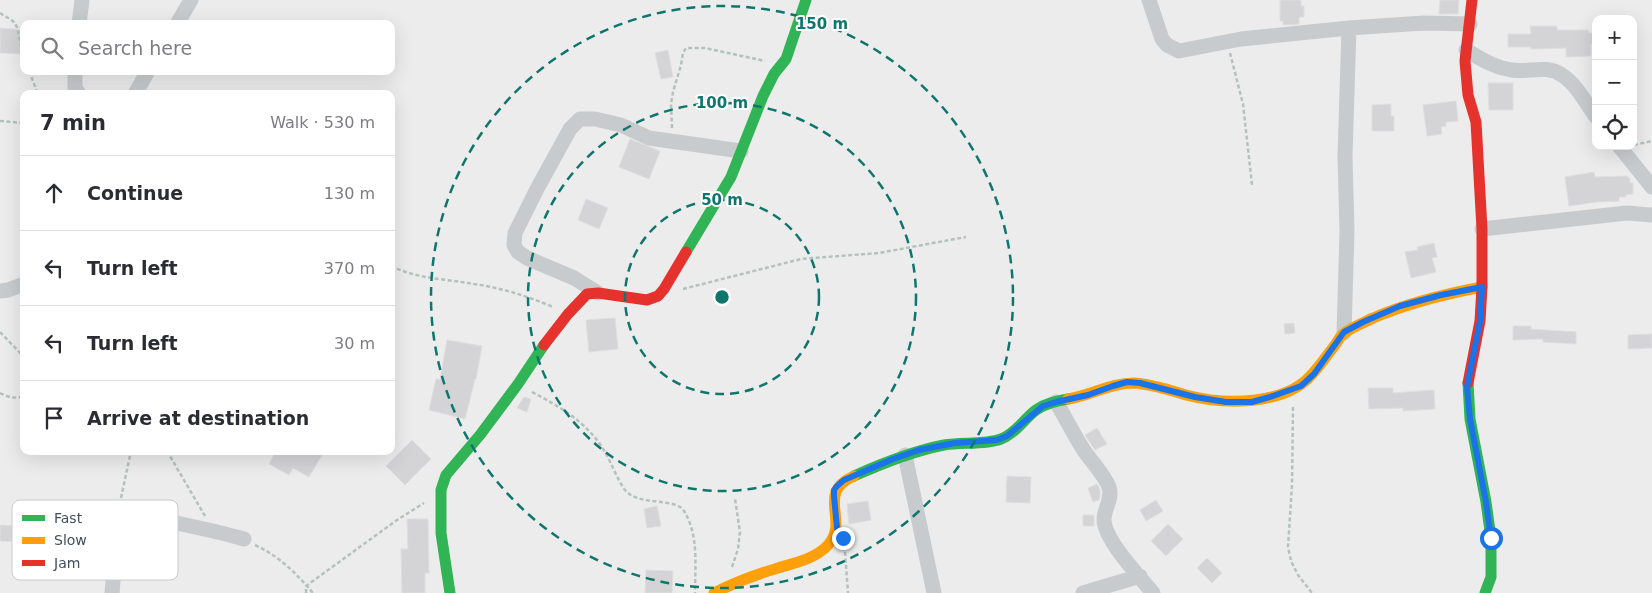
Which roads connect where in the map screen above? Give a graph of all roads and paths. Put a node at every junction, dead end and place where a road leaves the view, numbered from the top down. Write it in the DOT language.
graph roads {
  1 [pos="82,0"];
  2 [pos="191,0"];
  3 [pos="806,0"];
  4 [pos="1149,0"];
  5 [pos="1472,0"];
  6 [pos="0,13"];
  7 [pos="80,20"];
  8 [pos="179,20"];
  9 [pos="1470,24"];
  10 [pos="1349,28"];
  11 [pos="20,41"];
  12 [pos="1227,42"];
  13 [pos="1466,50"];
  14 [pos="786,59"];
  15 [pos="31,75"];
  16 [pos="75,75"];
  17 [pos="146,75"];
  18 [pos="36,90"];
  19 [pos="76,90"];
  20 [pos="137,90"];
  21 [pos="1592,112"];
  22 [pos="0,121"];
  23 [pos="20,123"];
  24 [pos="1652,141"];
  25 [pos="673,142"];
  26 [pos="1637,144"];
  27 [pos="1622,150"];
  28 [pos="741,151"];
  29 [pos="1252,185"];
  30 [pos="1652,187"];
  31 [pos="1652,215"];
  32 [pos="1482,229"];
  33 [pos="966,237"];
  34 [pos="395,267"];
  35 [pos="20,286"];
  36 [pos="1482,287"];
  37 [pos="0,291"];
  38 [pos="598,293"];
  39 [pos="658,296"];
  40 [pos="568,314"];
  41 [pos="0,332"];
  42 [pos="1344,332"];
  43 [pos="20,353"];
  44 [pos="518,384"];
  45 [pos="1293,390"];
  46 [pos="0,393"];
  47 [pos="20,397"];
  48 [pos="1056,402"];
  49 [pos="130,455"];
  50 [pos="169,455"];
  51 [pos="905,455"];
  52 [pos="441,490"];
  53 [pos="735,499"];
  54 [pos="121,500"];
  55 [pos="178,523"];
  56 [pos="837,528"];
  57 [pos="214,530"];
  58 [pos="244,539"];
  59 [pos="731,570"];
  60 [pos="1140,576"];
  61 [pos="113,580"];
  62 [pos="306,586"];
  63 [pos="112,593"];
  64 [pos="306,593"];
  65 [pos="313,593"];
  66 [pos="450,593"];
  67 [pos="695,593"];
  68 [pos="714,593"];
  69 [pos="848,593"];
  70 [pos="934,593"];
  71 [pos="1084,593"];
  72 [pos="1153,593"];
  73 [pos="1312,593"];
  74 [pos="1485,593"];
  1 -- 7 [label="street"];
  2 -- 8 [label="street"];
  3 -- 14 [label="street"];
  4 -- 12 [label="street"];
  5 -- 9 [label="street"];
  6 -- 11 [label="path"];
  9 -- 10 [label="street"];
  9 -- 13 [label="street"];
  10 -- 12 [label="street"];
  10 -- 42 [label="street"];
  12 -- 29 [label="path"];
  13 -- 21 [label="street"];
  13 -- 32 [label="street"];
  14 -- 25 [label="path"];
  14 -- 28 [label="street"];
  15 -- 18 [label="path"];
  16 -- 19 [label="street"];
  17 -- 20 [label="street"];
  22 -- 23 [label="path"];
  24 -- 26 [label="path"];
  25 -- 28 [label="street"];
  25 -- 38 [label="street"];
  27 -- 30 [label="street"];
  28 -- 39 [label="street"];
  31 -- 32 [label="street"];
  32 -- 36 [label="street"];
  33 -- 39 [label="path"];
  34 -- 40 [label="path"];
  35 -- 37 [label="street"];
  36 -- 42 [label="street"];
  36 -- 74 [label="street"];
  38 -- 39 [label="street"];
  38 -- 40 [label="street"];
  40 -- 44 [label="street"];
  41 -- 43 [label="path"];
  42 -- 45 [label="street"];
  44 -- 52 [label="street"];
  44 -- 67 [label="path"];
  45 -- 48 [label="street"];
  45 -- 73 [label="path"];
  46 -- 47 [label="path"];
  48 -- 51 [label="street"];
  48 -- 60 [label="street"];
  49 -- 54 [label="path"];
  50 -- 57 [label="path"];
  51 -- 56 [label="street"];
  51 -- 70 [label="street"];
  52 -- 62 [label="path"];
  52 -- 66 [label="street"];
  53 -- 59 [label="path"];
  55 -- 57 [label="street"];
  56 -- 68 [label="street"];
  56 -- 69 [label="path"];
  57 -- 58 [label="street"];
  58 -- 62 [label="path"];
  60 -- 71 [label="street"];
  60 -- 72 [label="street"];
  61 -- 63 [label="street"];
  62 -- 64 [label="path"];
  62 -- 65 [label="path"];
}
